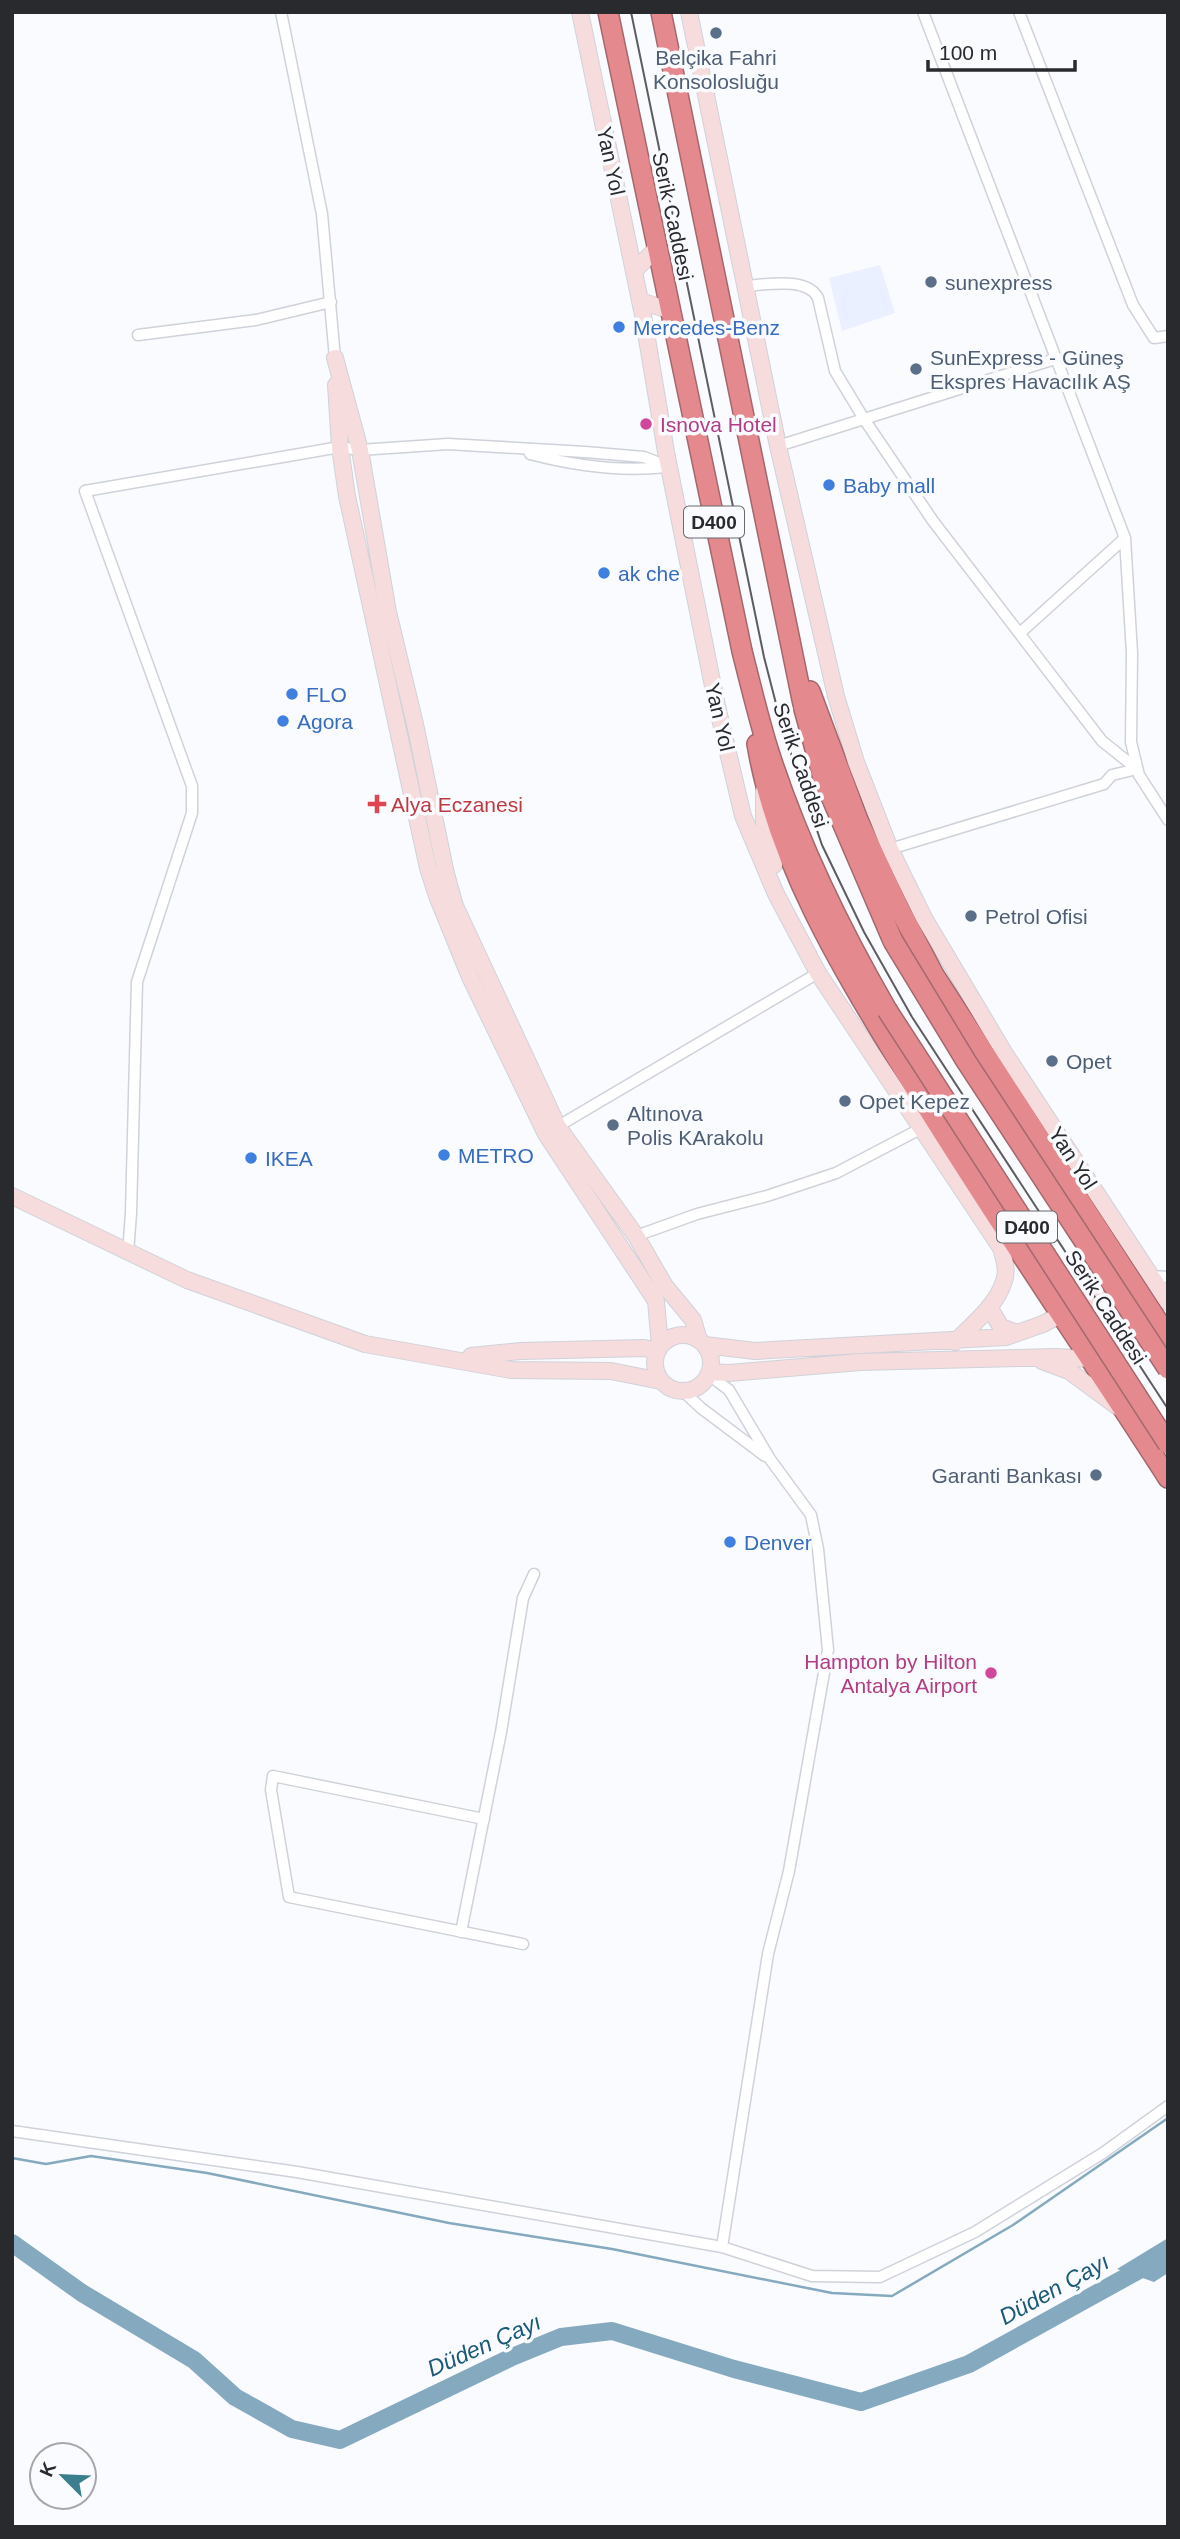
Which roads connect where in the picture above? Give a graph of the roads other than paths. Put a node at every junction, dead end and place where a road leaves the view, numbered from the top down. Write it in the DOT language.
graph roads {
  1 [pos="281,12"];
  2 [pos="580,12"];
  3 [pos="608,12"];
  4 [pos="661,12"];
  5 [pos="689,12"];
  6 [pos="923,12"];
  7 [pos="1019,12"];
  8 [pos="656,249"];
  9 [pos="741,267"];
  10 [pos="634,271"];
  11 [pos="714,271"];
  12 [pos="744,286"];
  13 [pos="720,300"];
  14 [pos="640,301"];
  15 [pos="331,302"];
  16 [pos="669,310"];
  17 [pos="138,335"];
  18 [pos="1168,336"];
  19 [pos="335,358"];
  20 [pos="1055,359"];
  21 [pos="864,419"];
  22 [pos="778,446"];
  23 [pos="340,447"];
  24 [pos="360,450"];
  25 [pos="669,467"];
  26 [pos="1125,537"];
  27 [pos="1020,633"];
  28 [pos="790,642"];
  29 [pos="742,651"];
  30 [pos="1137,769"];
  31 [pos="764,785"];
  32 [pos="1168,820"];
  33 [pos="890,849"];
  34 [pos="773,884"];
  35 [pos="818,973"];
  36 [pos="922,1128"];
  37 [pos="552,1130"];
  38 [pos="954,1151"];
  39 [pos="12,1196"];
  40 [pos="636,1236"];
  41 [pos="128,1253"];
  42 [pos="1151,1276"];
  43 [pos="1168,1277"];
  44 [pos="1128,1279"];
  45 [pos="1168,1301"];
  46 [pos="989,1307"];
  47 [pos="1061,1314"];
  48 [pos="1163,1329"];
  49 [pos="1017,1333"];
  50 [pos="955,1342"];
  51 [pos="702,1343"];
  52 [pos="659,1349"];
  53 [pos="1034,1357"];
  54 [pos="451,1358"];
  55 [pos="1091,1359"];
  56 [pos="1168,1369"];
  57 [pos="709,1373"];
  58 [pos="661,1381"];
  59 [pos="684,1392"];
  60 [pos="1127,1415"];
  61 [pos="1168,1444"];
  62 [pos="770,1460"];
  63 [pos="1168,1478"];
  64 [pos="534,1574"];
  65 [pos="484,1819"];
  66 [pos="461,1932"];
  67 [pos="523,1944"];
  68 [pos="1168,2106"];
  69 [pos="12,2131"];
  70 [pos="722,2247"];
  1 -- 15 [label="street"];
  2 -- 10 [label="street, Yan Yol"];
  3 -- 8 [label="highway, Serik Caddesi / D400"];
  4 -- 11 [label="highway, Serik Caddesi / D400"];
  5 -- 9 [label="street, Yan Yol"];
  6 -- 20 [label="street"];
  7 -- 18 [label="street"];
  8 -- 10 [label="street"];
  8 -- 16 [label="highway, Serik Caddesi / D400"];
  9 -- 11 [label="street"];
  9 -- 12 [label="street, Yan Yol"];
  10 -- 14 [label="street, Yan Yol"];
  11 -- 13 [label="highway, Serik Caddesi / D400"];
  12 -- 13 [label="street"];
  12 -- 21 [label="street"];
  12 -- 22 [label="street, Yan Yol"];
  13 -- 28 [label="highway, Serik Caddesi / D400"];
  14 -- 16 [label="street"];
  14 -- 25 [label="street, Yan Yol"];
  15 -- 17 [label="street"];
  15 -- 19 [label="street"];
  16 -- 29 [label="highway, Serik Caddesi / D400"];
  19 -- 23 [label="street"];
  19 -- 24 [label="street"];
  20 -- 21 [label="street"];
  20 -- 26 [label="street"];
  21 -- 22 [label="street"];
  21 -- 27 [label="street"];
  22 -- 33 [label="street, Yan Yol"];
  23 -- 24 [label="street"];
  23 -- 37 [label="street"];
  23 -- 41 [label="street"];
  24 -- 25 [label="street"];
  24 -- 37 [label="street"];
  25 -- 34 [label="street, Yan Yol"];
  26 -- 27 [label="street"];
  26 -- 30 [label="street"];
  27 -- 30 [label="street"];
  28 -- 44 [label="highway"];
  28 -- 56 [label="highway, Serik Caddesi / D400, bridge"];
  29 -- 31 [label="highway"];
  29 -- 61 [label="highway, Serik Caddesi / D400, bridge"];
  30 -- 32 [label="street"];
  30 -- 33 [label="street"];
  31 -- 34 [label="street"];
  31 -- 38 [label="highway"];
  33 -- 42 [label="street, Yan Yol"];
  34 -- 35 [label="street, Yan Yol"];
  35 -- 36 [label="street, Yan Yol"];
  35 -- 37 [label="street"];
  36 -- 38 [label="street"];
  36 -- 40 [label="street"];
  36 -- 46 [label="street, Yan Yol"];
  37 -- 40 [label="street"];
  37 -- 52 [label="street"];
  38 -- 47 [label="highway"];
  39 -- 41 [label="street"];
  40 -- 51 [label="street"];
  41 -- 54 [label="street"];
  42 -- 43 [label="street"];
  42 -- 44 [label="street"];
  42 -- 45 [label="street, Yan Yol"];
  44 -- 47 [label="street"];
  44 -- 48 [label="highway"];
  45 -- 48 [label="street"];
  46 -- 49 [label="street"];
  46 -- 50 [label="street, Yan Yol"];
  47 -- 49 [label="street"];
  47 -- 55 [label="highway"];
  48 -- 55 [label="street"];
  49 -- 50 [label="street"];
  50 -- 51 [label="street"];
  51 -- 52 [label="street"];
  51 -- 57 [label="street"];
  52 -- 54 [label="street"];
  52 -- 58 [label="street"];
  53 -- 55 [label="street"];
  53 -- 57 [label="street"];
  53 -- 60 [label="street"];
  54 -- 58 [label="street"];
  55 -- 60 [label="highway"];
  57 -- 59 [label="street"];
  57 -- 62 [label="street"];
  58 -- 59 [label="street"];
  59 -- 62 [label="street"];
  60 -- 63 [label="highway"];
  62 -- 70 [label="street"];
  64 -- 65 [label="street"];
  65 -- 66 [label="street"];
  65 -- 66 [label="street"];
  66 -- 67 [label="street"];
  68 -- 70 [label="street"];
  69 -- 70 [label="street"];
}
